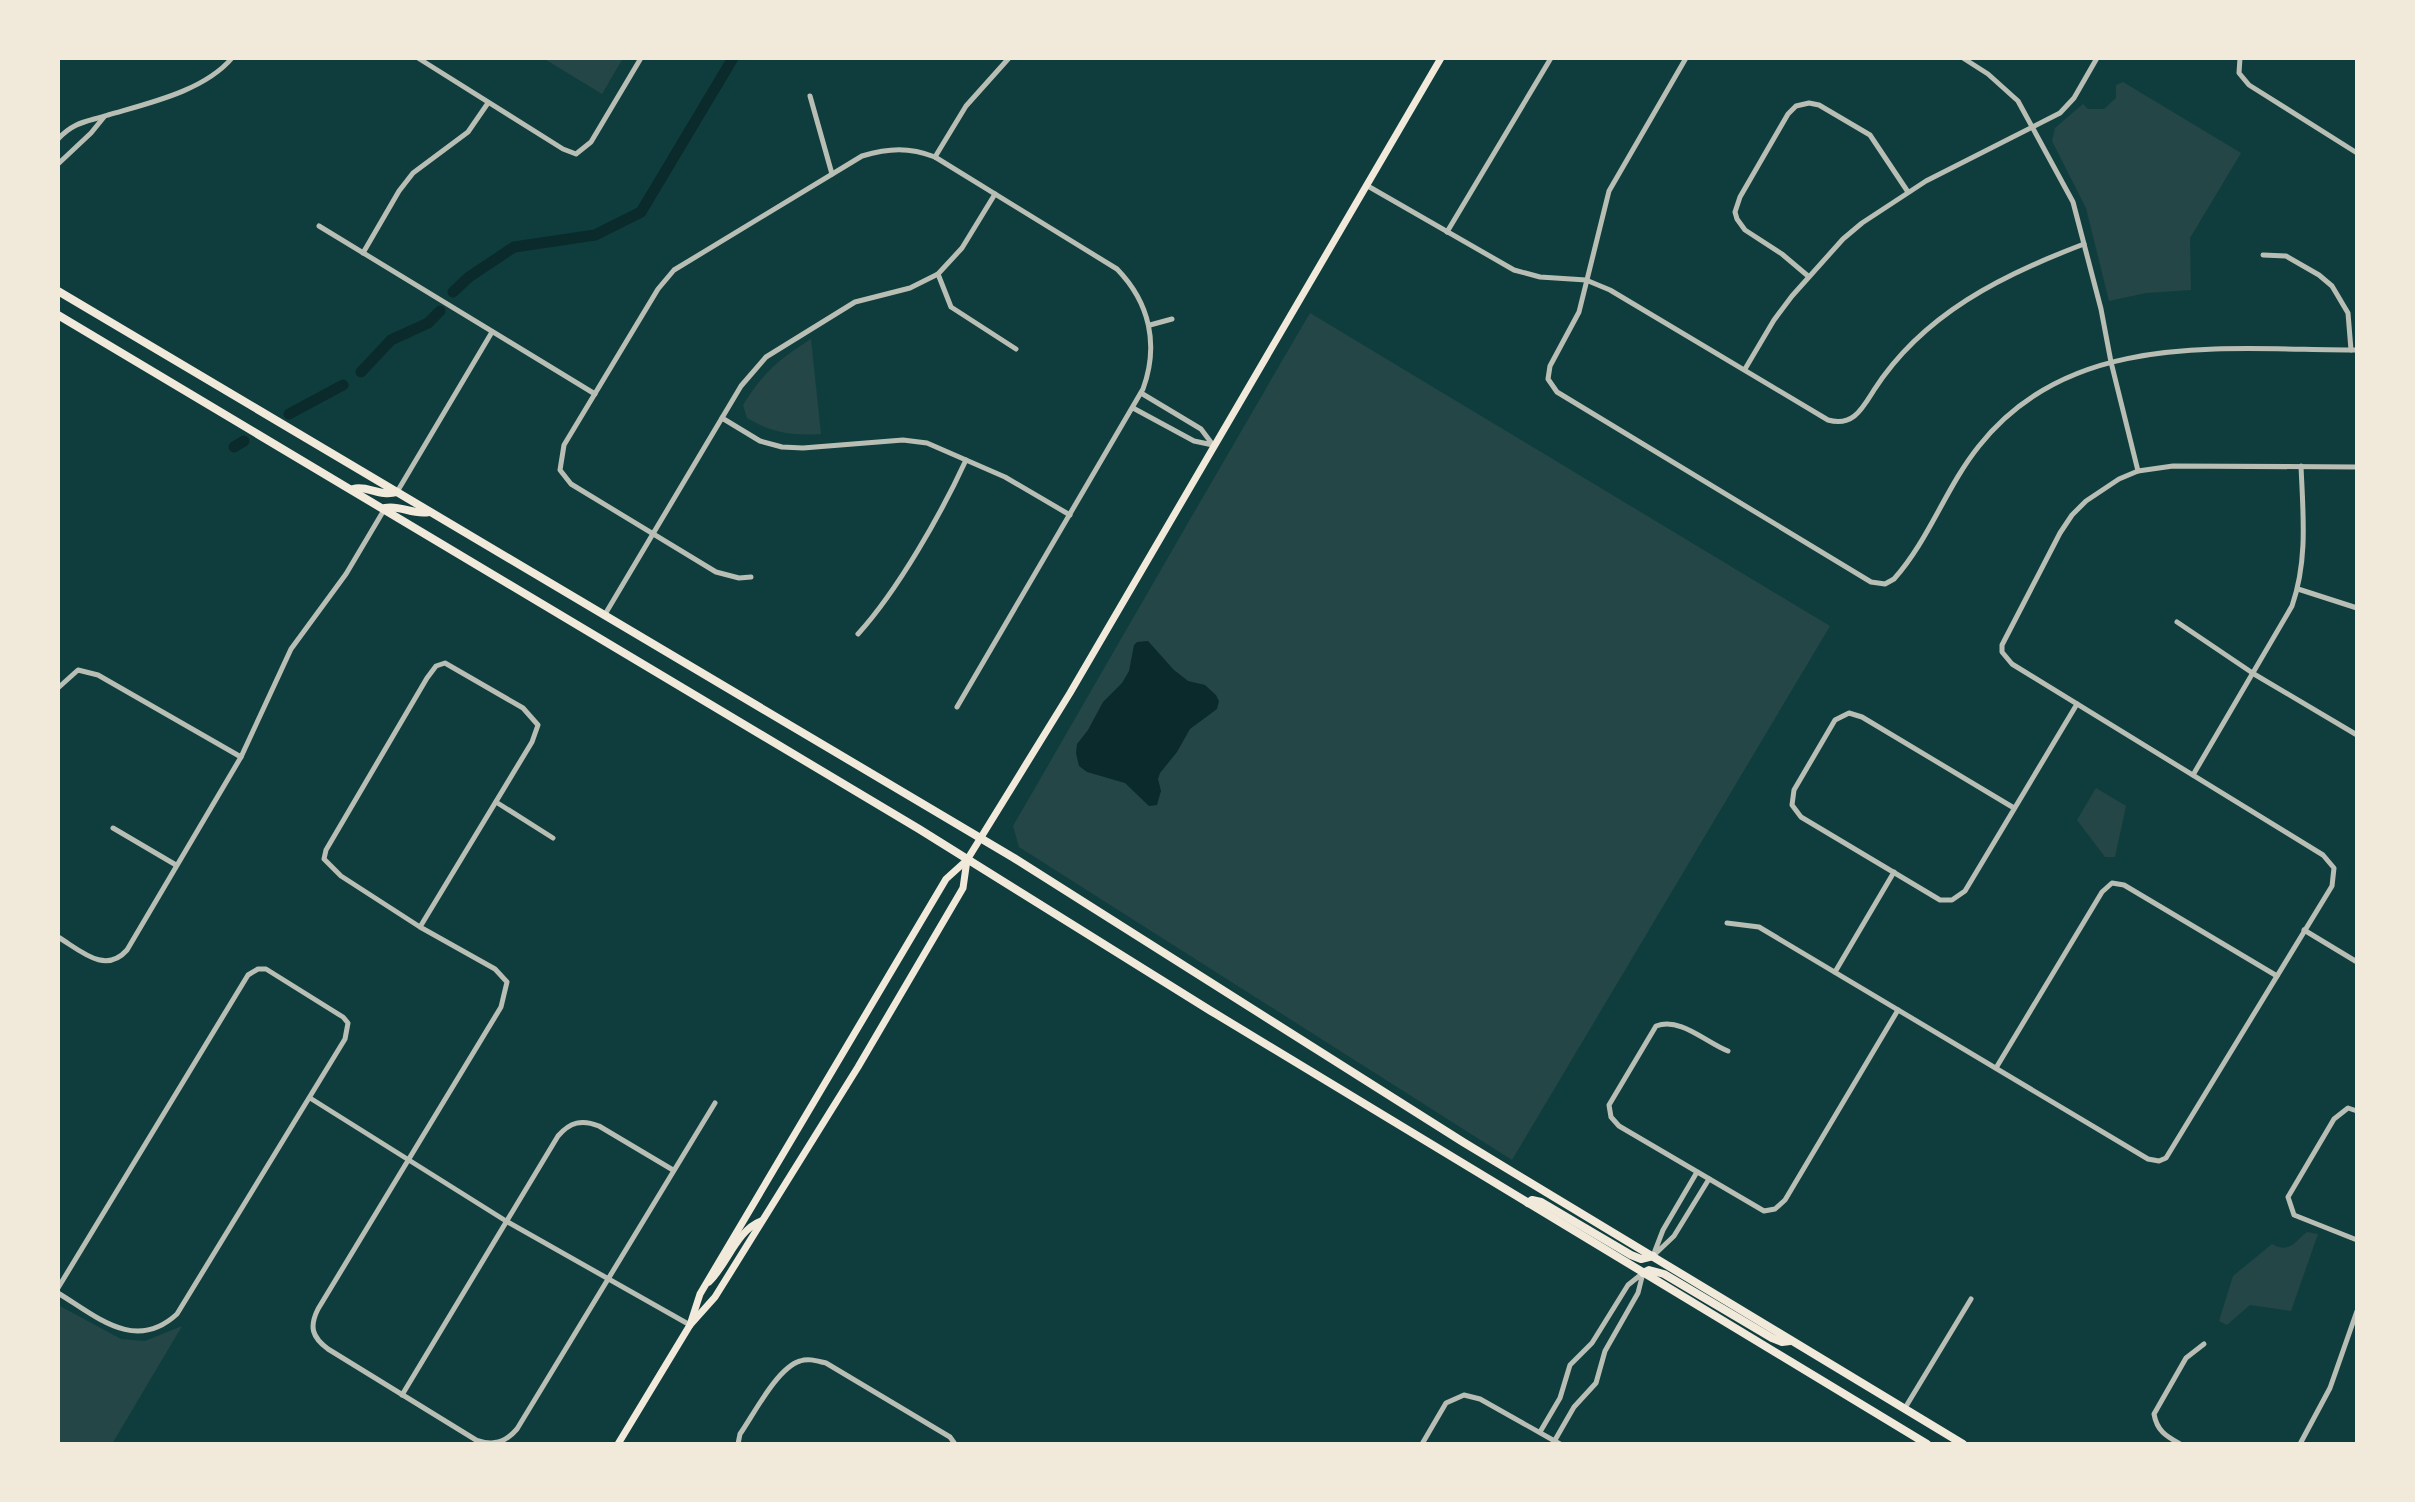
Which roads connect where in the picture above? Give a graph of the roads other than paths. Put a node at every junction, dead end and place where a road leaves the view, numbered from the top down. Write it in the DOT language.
graph roads {
  1 [pos="232,58"];
  2 [pos="418,58"];
  3 [pos="641,58"];
  4 [pos="1009,58"];
  5 [pos="1441,58"];
  6 [pos="1551,58"];
  7 [pos="1686,58"];
  8 [pos="1963,58"];
  9 [pos="2097,58"];
  10 [pos="2240,58"];
  11 [pos="810,96"];
  12 [pos="488,103"];
  13 [pos="104,117"];
  14 [pos="2033,127"];
  15 [pos="58,139"];
  16 [pos="2357,153"];
  17 [pos="935,157"];
  18 [pos="58,164"];
  19 [pos="832,174"];
  20 [pos="1366,185"];
  21 [pos="1908,192"];
  22 [pos="995,194"];
  23 [pos="319,226"];
  24 [pos="1447,232"];
  25 [pos="2084,244"];
  26 [pos="363,253"];
  27 [pos="2263,255"];
  28 [pos="938,274"];
  29 [pos="1808,276"];
  30 [pos="1586,280"];
  31 [pos="58,291"];
  32 [pos="58,315"];
  33 [pos="1172,319"];
  34 [pos="1150,325"];
  35 [pos="492,332"];
  36 [pos="1016,349"];
  37 [pos="2354,350"];
  38 [pos="2111,362"];
  39 [pos="1745,369"];
  40 [pos="1141,393"];
  41 [pos="595,394"];
  42 [pos="1133,408"];
  43 [pos="722,418"];
  44 [pos="1213,445"];
  45 [pos="966,460"];
  46 [pos="2301,466"];
  47 [pos="2357,467"];
  48 [pos="2138,471"];
  49 [pos="352,489"];
  50 [pos="397,492"];
  51 [pos="385,508"];
  52 [pos="430,512"];
  53 [pos="1070,515"];
  54 [pos="652,534"];
  55 [pos="751,577"];
  56 [pos="2298,589"];
  57 [pos="2357,608"];
  58 [pos="604,616"];
  59 [pos="2177,622"];
  60 [pos="858,634"];
  61 [pos="2254,674"];
  62 [pos="58,688"];
  63 [pos="2077,704"];
  64 [pos="957,707"];
  65 [pos="2357,735"];
  66 [pos="241,757"];
  67 [pos="2193,775"];
  68 [pos="496,802"];
  69 [pos="2014,808"];
  70 [pos="113,828"];
  71 [pos="553,838"];
  72 [pos="980,838"];
  73 [pos="967,860"];
  74 [pos="176,865"];
  75 [pos="1894,872"];
  76 [pos="1727,923"];
  77 [pos="420,927"];
  78 [pos="2304,930"];
  79 [pos="58,937"];
  80 [pos="2357,962"];
  81 [pos="1835,972"];
  82 [pos="2277,976"];
  83 [pos="1898,1010"];
  84 [pos="1728,1051"];
  85 [pos="1996,1068"];
  86 [pos="310,1098"];
  87 [pos="715,1103"];
  88 [pos="2357,1111"];
  89 [pos="408,1160"];
  90 [pos="673,1170"];
  91 [pos="1697,1172"];
  92 [pos="1709,1179"];
  93 [pos="1528,1203"];
  94 [pos="506,1221"];
  95 [pos="761,1221"];
  96 [pos="2357,1240"];
  97 [pos="1653,1256"];
  98 [pos="1643,1273"];
  99 [pos="607,1280"];
  100 [pos="703,1289"];
  101 [pos="58,1291"];
  102 [pos="1971,1299"];
  103 [pos="2357,1311"];
  104 [pos="690,1325"];
  105 [pos="1791,1341"];
  106 [pos="2204,1344"];
  107 [pos="402,1395"];
  108 [pos="1905,1409"];
  109 [pos="1540,1432"];
  110 [pos="1558,1442"];
  111 [pos="618,1444"];
  112 [pos="738,1444"];
  113 [pos="955,1444"];
  114 [pos="1422,1444"];
  115 [pos="1927,1444"];
  116 [pos="1963,1444"];
  117 [pos="2180,1444"];
  118 [pos="2300,1444"];
  1 -- 13 [label="street"];
  2 -- 12 [label="street"];
  3 -- 12 [label="street"];
  4 -- 17 [label="street"];
  5 -- 20 [label="main road"];
  6 -- 24 [label="street"];
  7 -- 30 [label="street"];
  8 -- 14 [label="street"];
  9 -- 14 [label="street"];
  10 -- 16 [label="street"];
  11 -- 19 [label="street"];
  12 -- 26 [label="street"];
  13 -- 15 [label="street"];
  13 -- 18 [label="street"];
  14 -- 21 [label="street"];
  14 -- 25 [label="street"];
  17 -- 19 [label="street"];
  17 -- 22 [label="street"];
  19 -- 41 [label="street"];
  20 -- 24 [label="street"];
  20 -- 44 [label="main road"];
  21 -- 29 [label="street"];
  21 -- 29 [label="street"];
  22 -- 28 [label="street"];
  22 -- 34 [label="street"];
  23 -- 26 [label="street"];
  24 -- 30 [label="street"];
  25 -- 38 [label="street"];
  25 -- 39 [label="street"];
  26 -- 35 [label="street"];
  27 -- 37 [label="street"];
  28 -- 36 [label="street"];
  28 -- 43 [label="street"];
  29 -- 39 [label="street"];
  30 -- 38 [label="street"];
  30 -- 39 [label="street"];
  31 -- 50 [label="highway"];
  32 -- 49 [label="highway"];
  33 -- 34 [label="street"];
  34 -- 40 [label="street"];
  35 -- 41 [label="street"];
  35 -- 50 [label="street"];
  37 -- 38 [label="street"];
  38 -- 48 [label="street"];
  40 -- 42 [label="street"];
  40 -- 44 [label="street"];
  41 -- 54 [label="street"];
  42 -- 44 [label="street"];
  42 -- 53 [label="street"];
  43 -- 45 [label="street"];
  43 -- 54 [label="street"];
  44 -- 72 [label="main road"];
  45 -- 53 [label="street"];
  45 -- 60 [label="street"];
  46 -- 47 [label="street"];
  46 -- 48 [label="street"];
  46 -- 56 [label="street"];
  48 -- 63 [label="street"];
  49 -- 50 [label="highway"];
  49 -- 51 [label="highway"];
  50 -- 52 [label="highway"];
  51 -- 52 [label="highway"];
  51 -- 66 [label="street"];
  51 -- 73 [label="highway"];
  52 -- 58 [label="highway"];
  53 -- 64 [label="street"];
  54 -- 55 [label="street"];
  54 -- 58 [label="street"];
  56 -- 57 [label="street"];
  56 -- 61 [label="street"];
  58 -- 72 [label="highway"];
  59 -- 61 [label="street"];
  61 -- 65 [label="street"];
  61 -- 67 [label="street"];
  62 -- 66 [label="street"];
  63 -- 67 [label="street"];
  63 -- 69 [label="street"];
  66 -- 74 [label="street"];
  67 -- 78 [label="street"];
  68 -- 71 [label="street"];
  68 -- 77 [label="street"];
  68 -- 77 [label="street"];
  69 -- 75 [label="street"];
  69 -- 75 [label="street"];
  70 -- 74 [label="street"];
  72 -- 73 [label="main road"];
  72 -- 97 [label="highway"];
  73 -- 93 [label="highway"];
  73 -- 95 [label="main road"];
  73 -- 100 [label="main road"];
  74 -- 79 [label="street"];
  75 -- 81 [label="street"];
  76 -- 81 [label="street"];
  77 -- 89 [label="street"];
  78 -- 80 [label="street"];
  78 -- 82 [label="street"];
  81 -- 83 [label="street"];
  82 -- 85 [label="street"];
  82 -- 85 [label="street"];
  83 -- 85 [label="street"];
  83 -- 92 [label="street"];
  84 -- 91 [label="street"];
  86 -- 89 [label="street"];
  86 -- 101 [label="street"];
  86 -- 101 [label="street"];
  87 -- 90 [label="street"];
  88 -- 96 [label="street"];
  89 -- 94 [label="street"];
  89 -- 107 [label="street"];
  90 -- 94 [label="street"];
  90 -- 99 [label="street"];
  91 -- 92 [label="street"];
  91 -- 97 [label="street"];
  92 -- 97 [label="street"];
  93 -- 97 [label="highway"];
  93 -- 98 [label="highway"];
  94 -- 99 [label="street"];
  94 -- 107 [label="street"];
  95 -- 100 [label="main road"];
  95 -- 104 [label="main road"];
  97 -- 105 [label="highway"];
  98 -- 105 [label="highway"];
  98 -- 109 [label="street"];
  98 -- 110 [label="street"];
  98 -- 115 [label="highway"];
  99 -- 104 [label="street"];
  99 -- 107 [label="street"];
  100 -- 104 [label="main road"];
  102 -- 108 [label="street"];
  103 -- 118 [label="street"];
  104 -- 111 [label="main road"];
  105 -- 108 [label="highway"];
  106 -- 117 [label="street"];
  108 -- 116 [label="highway"];
  109 -- 110 [label="street"];
  109 -- 114 [label="street"];
  112 -- 113 [label="street"];
}
